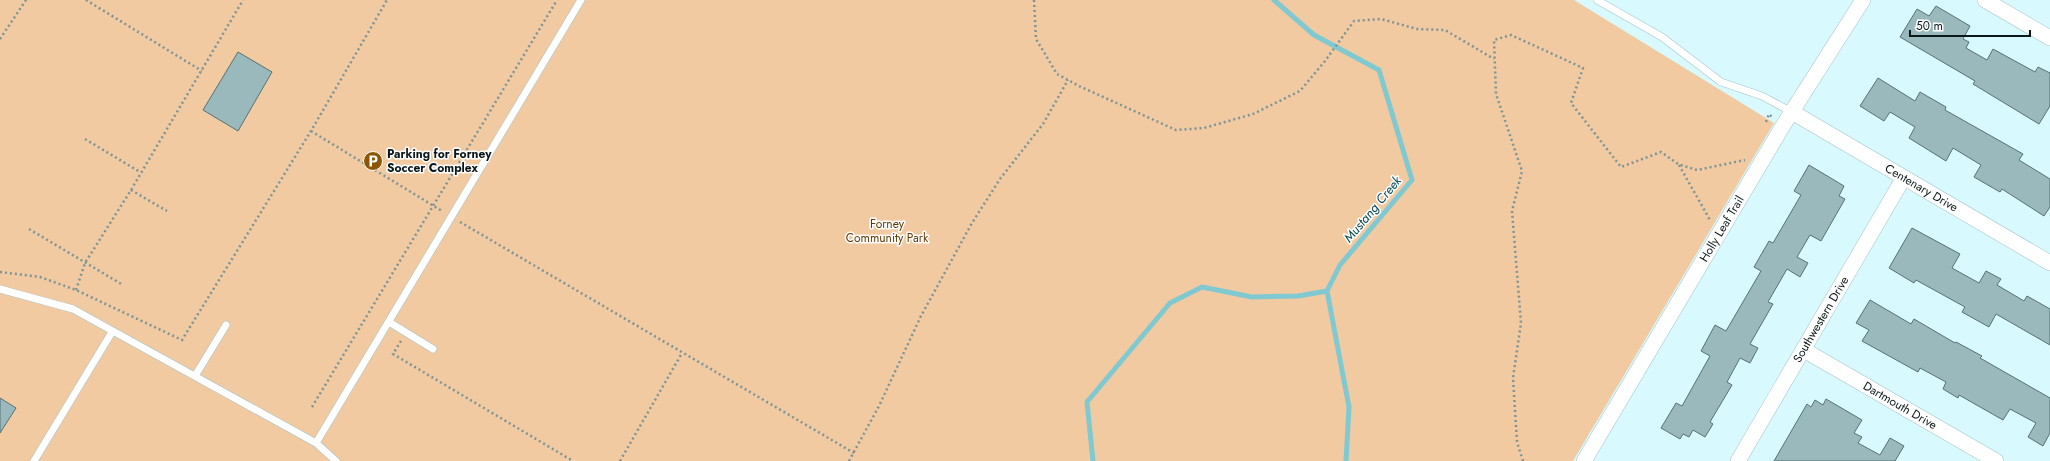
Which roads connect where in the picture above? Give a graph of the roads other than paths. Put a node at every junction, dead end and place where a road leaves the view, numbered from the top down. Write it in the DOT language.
graph roads {
  1 [pos="581,0"];
  2 [pos="1597,0"];
  3 [pos="1863,0"];
  4 [pos="1985,0"];
  5 [pos="2050,38"];
  6 [pos="1792,112"];
  7 [pos="1903,179"];
  8 [pos="2050,263"];
  9 [pos="0,289"];
  10 [pos="389,322"];
  11 [pos="226,326"];
  12 [pos="112,332"];
  13 [pos="433,349"];
  14 [pos="1804,350"];
  15 [pos="195,376"];
  16 [pos="316,443"];
  17 [pos="34,461"];
  18 [pos="336,461"];
  19 [pos="1584,461"];
  20 [pos="1738,461"];
  21 [pos="1996,461"];
  1 -- 10 [label="lane"];
  2 -- 6 [label="lane"];
  3 -- 6 [label="street, Holly Leaf Trail"];
  4 -- 5 [label="street"];
  6 -- 7 [label="street, Centenary Drive"];
  6 -- 19 [label="street, Holly Leaf Trail"];
  7 -- 8 [label="street, Centenary Drive"];
  7 -- 14 [label="street, Southwestern Drive"];
  9 -- 12 [label="lane"];
  10 -- 13 [label="lane"];
  10 -- 16 [label="lane"];
  11 -- 15 [label="lane"];
  12 -- 15 [label="lane"];
  12 -- 17 [label="lane"];
  14 -- 20 [label="street, Southwestern Drive"];
  14 -- 21 [label="street, Dartmouth Drive"];
  15 -- 16 [label="lane"];
  16 -- 18 [label="lane"];
}
